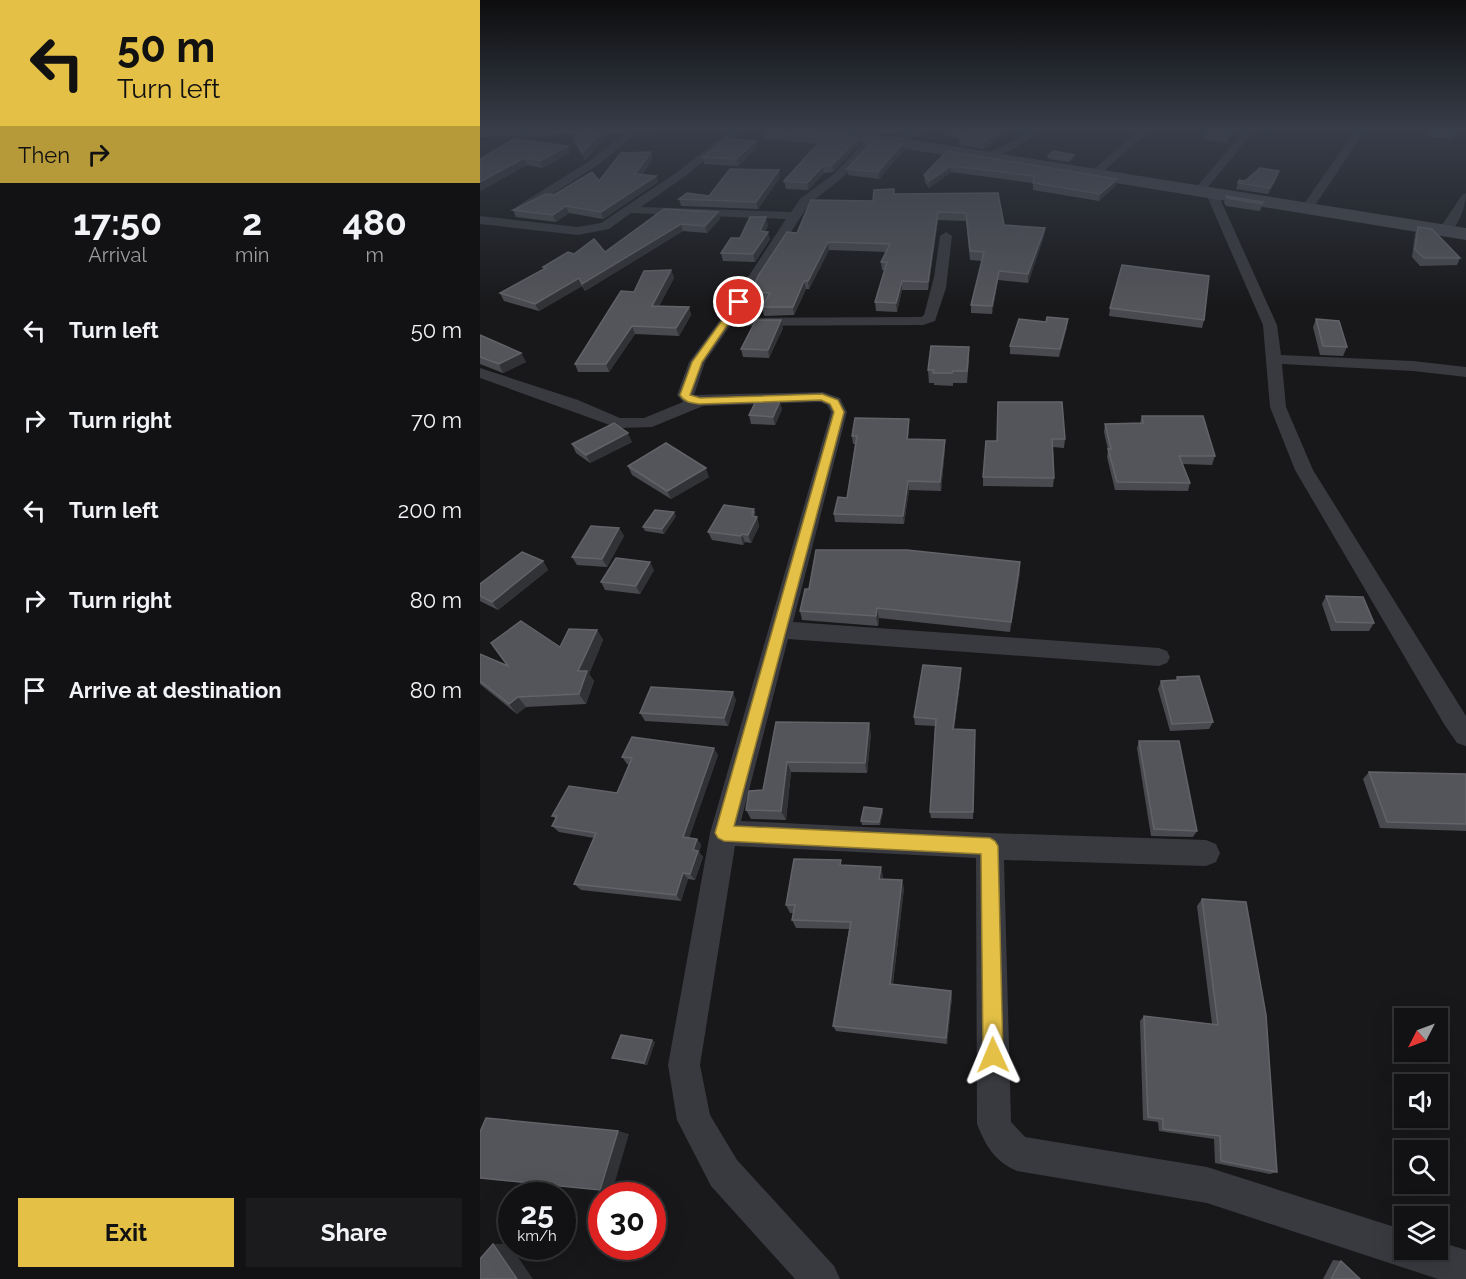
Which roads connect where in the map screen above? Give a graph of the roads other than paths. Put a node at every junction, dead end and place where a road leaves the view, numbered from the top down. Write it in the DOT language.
graph roads {
  1 [pos="555,188"];
  2 [pos="661,188"];
  3 [pos="823,188"];
  4 [pos="1174,188"];
  5 [pos="1209,188"];
  6 [pos="1321,188"];
  7 [pos="1205,193"];
  8 [pos="1466,197"];
  9 [pos="1307,208"];
  10 [pos="632,210"];
  11 [pos="794,216"];
  12 [pos="480,219"];
  13 [pos="1444,231"];
  14 [pos="1466,234"];
  15 [pos="946,236"];
  16 [pos="726,322"];
  17 [pos="1273,359"];
  18 [pos="1466,372"];
  19 [pos="480,373"];
  20 [pos="700,401"];
  21 [pos="779,630"];
  22 [pos="1159,657"];
  23 [pos="1466,735"];
  24 [pos="724,833"];
  25 [pos="990,846"];
  26 [pos="1206,853"];
  27 [pos="1394,1245"];
  28 [pos="1439,1260"];
  29 [pos="1466,1269"];
  30 [pos="821,1279"];
  1 -- 12 [label="street"];
  2 -- 10 [label="street"];
  3 -- 11 [label="street"];
  4 -- 7 [label="street"];
  5 -- 7 [label="street"];
  6 -- 9 [label="street"];
  7 -- 9 [label="street"];
  7 -- 17 [label="street"];
  8 -- 13 [label="street"];
  9 -- 13 [label="street"];
  10 -- 11 [label="street"];
  10 -- 12 [label="street"];
  11 -- 16 [label="street"];
  13 -- 14 [label="street"];
  15 -- 16 [label="street"];
  16 -- 20 [label="street"];
  17 -- 18 [label="street"];
  17 -- 23 [label="street"];
  19 -- 20 [label="street"];
  20 -- 21 [label="street"];
  21 -- 22 [label="street"];
  21 -- 24 [label="street"];
  24 -- 25 [label="street"];
  24 -- 30 [label="street"];
  25 -- 26 [label="street"];
  25 -- 27 [label="street"];
  28 -- 29 [label="street"];
}
